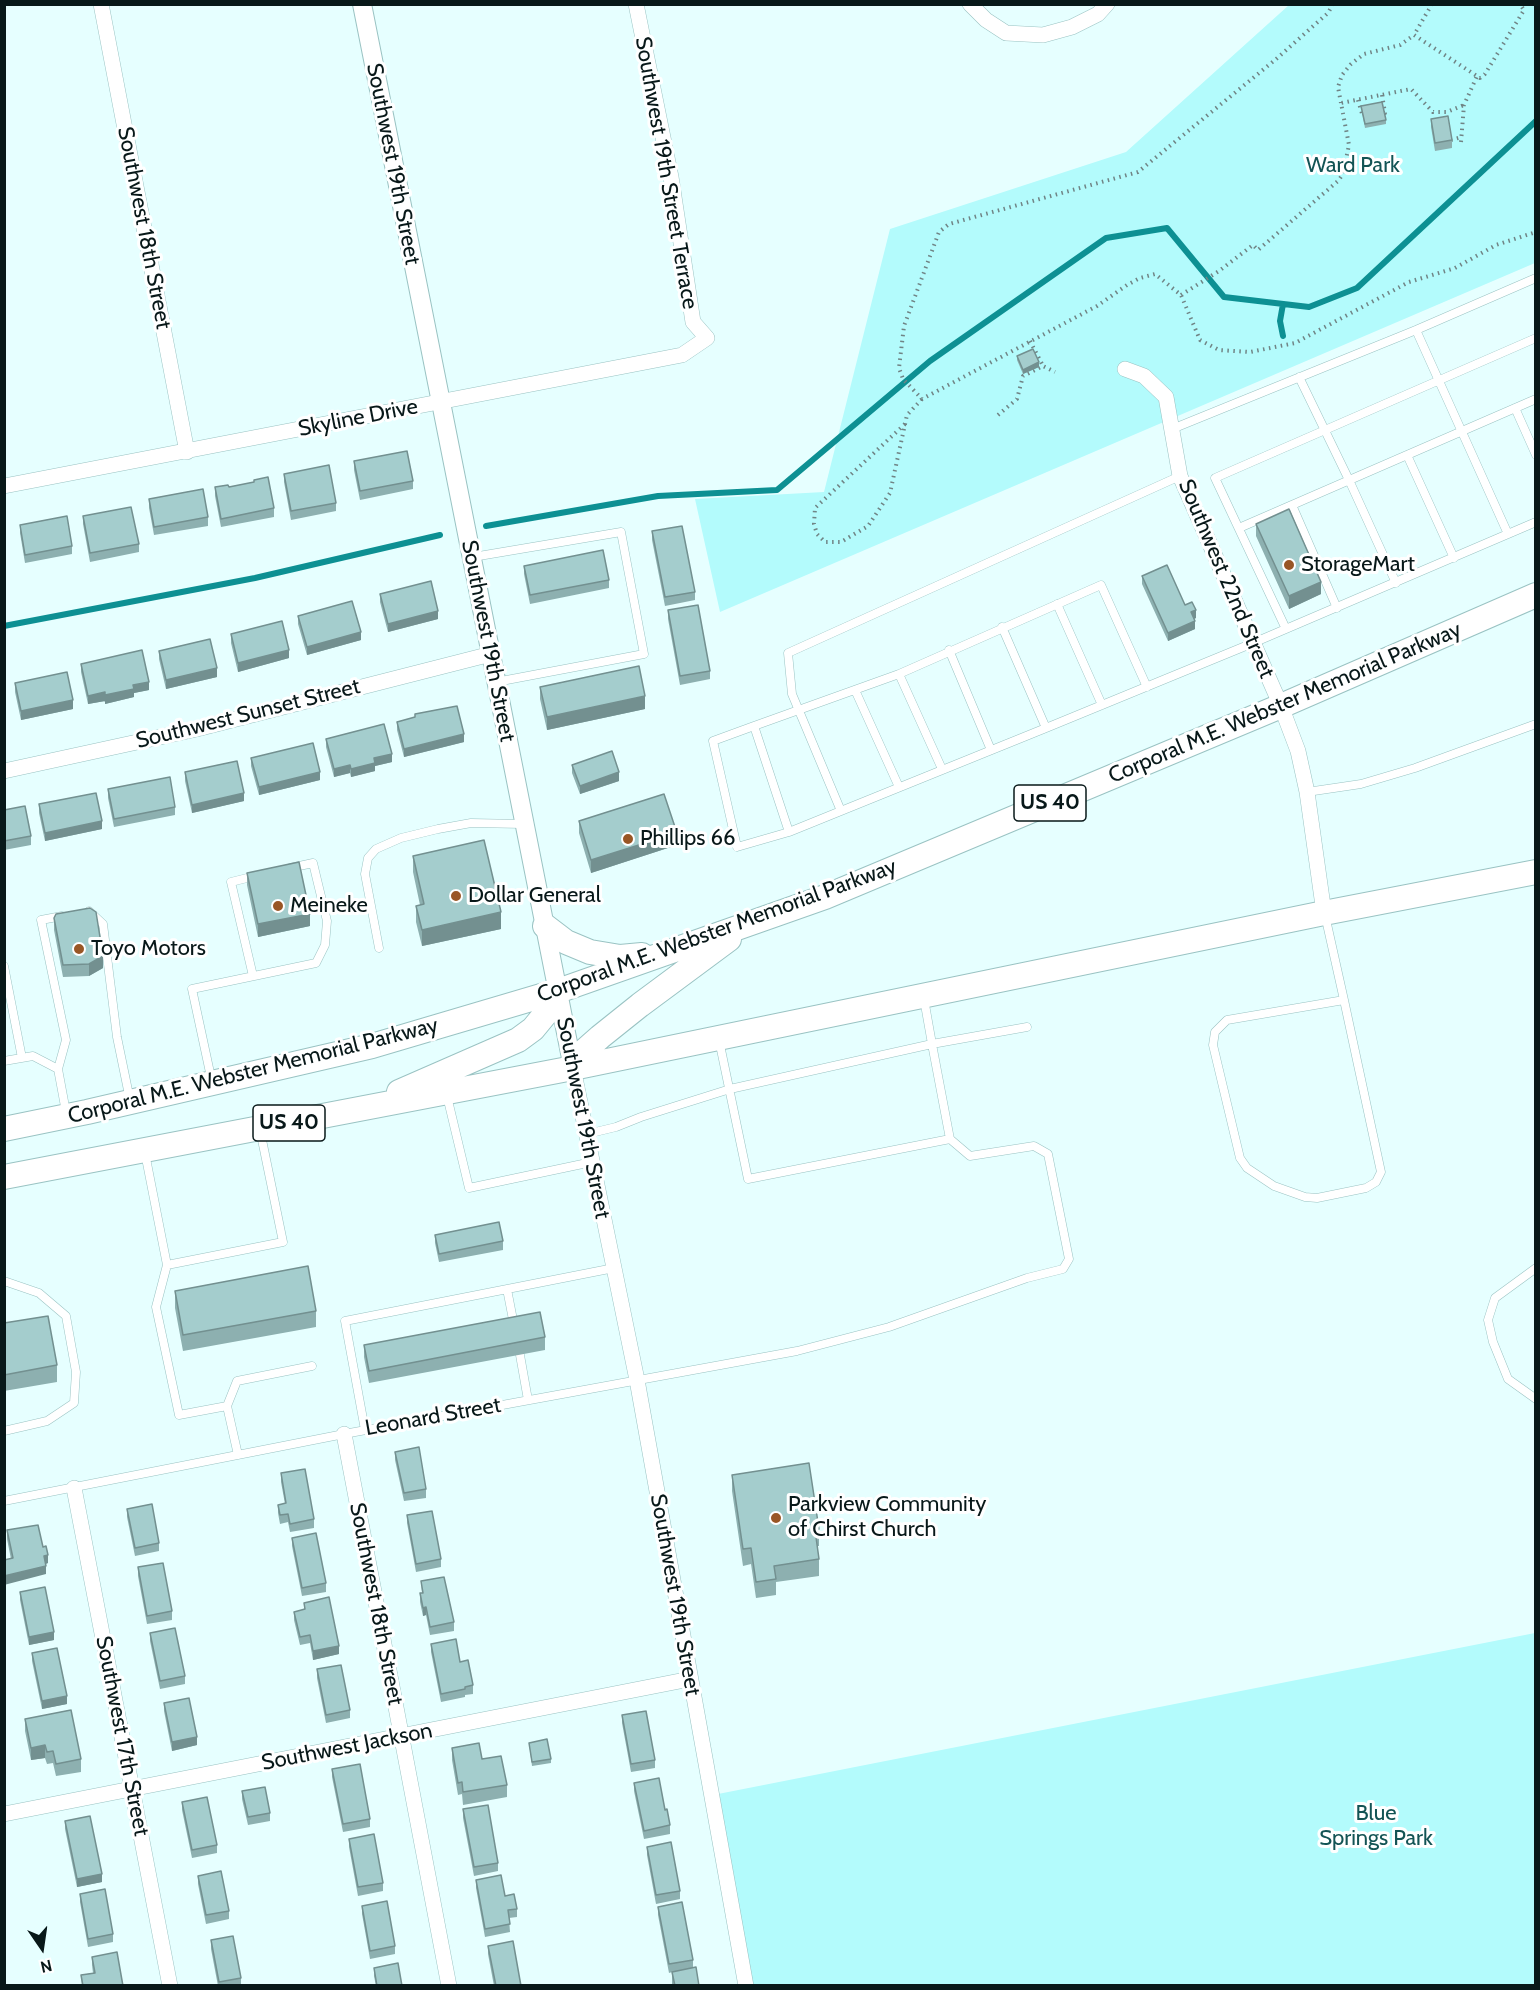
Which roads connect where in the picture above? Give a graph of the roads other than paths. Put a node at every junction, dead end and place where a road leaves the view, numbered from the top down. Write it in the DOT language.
graph roads {
  1 [pos="101,4"];
  2 [pos="362,4"];
  3 [pos="636,4"];
  4 [pos="970,4"];
  5 [pos="1103,9"];
  6 [pos="1536,278"];
  7 [pos="1416,330"];
  8 [pos="707,338"];
  9 [pos="1536,338"];
  10 [pos="1125,369"];
  11 [pos="1299,377"];
  12 [pos="1438,381"];
  13 [pos="1536,399"];
  14 [pos="440,402"];
  15 [pos="1515,408"];
  16 [pos="1172,429"];
  17 [pos="1324,430"];
  18 [pos="1460,431"];
  19 [pos="187,452"];
  20 [pos="1407,455"];
  21 [pos="1536,455"];
  22 [pos="1180,476"];
  23 [pos="1349,480"];
  24 [pos="4,486"];
  25 [pos="1292,505"];
  26 [pos="1536,522"];
  27 [pos="1239,528"];
  28 [pos="1508,534"];
  29 [pos="471,557"];
  30 [pos="1454,558"];
  31 [pos="1396,583"];
  32 [pos="1536,595"];
  33 [pos="1057,604"];
  34 [pos="1337,608"];
  35 [pos="1002,627"];
  36 [pos="1286,629"];
  37 [pos="1253,643"];
  38 [pos="949,650"];
  39 [pos="491,654"];
  40 [pos="899,674"];
  41 [pos="496,682"];
  42 [pos="1147,687"];
  43 [pos="855,690"];
  44 [pos="1102,705"];
  45 [pos="1281,706"];
  46 [pos="799,709"];
  47 [pos="1536,724"];
  48 [pos="754,726"];
  49 [pos="1046,728"];
  50 [pos="991,750"];
  51 [pos="942,769"];
  52 [pos="4,771"];
  53 [pos="900,787"];
  54 [pos="1307,792"];
  55 [pos="841,811"];
  56 [pos="525,824"];
  57 [pos="789,832"];
  58 [pos="282,870"];
  59 [pos="1536,872"];
  60 [pos="262,875"];
  61 [pos="80,913"];
  62 [pos="1324,914"];
  63 [pos="70,915"];
  64 [pos="748,924"];
  65 [pos="545,926"];
  66 [pos="379,948"];
  67 [pos="674,951"];
  68 [pos="4,966"];
  69 [pos="253,976"];
  70 [pos="558,991"];
  71 [pos="924,996"];
  72 [pos="1344,1000"];
  73 [pos="1027,1027"];
  74 [pos="719,1038"];
  75 [pos="932,1044"];
  76 [pos="22,1058"];
  77 [pos="4,1061"];
  78 [pos="573,1068"];
  79 [pos="58,1069"];
  80 [pos="212,1083"];
  81 [pos="730,1089"];
  82 [pos="446,1092"];
  83 [pos="131,1102"];
  84 [pos="364,1108"];
  85 [pos="67,1116"];
  86 [pos="260,1128"];
  87 [pos="4,1129"];
  88 [pos="587,1134"];
  89 [pos="950,1138"];
  90 [pos="145,1150"];
  91 [pos="592,1162"];
  92 [pos="4,1177"];
  93 [pos="167,1265"];
  94 [pos="614,1268"];
  95 [pos="1536,1268"];
  96 [pos="4,1281"];
  97 [pos="507,1289"];
  98 [pos="515,1329"];
  99 [pos="519,1355"];
  100 [pos="312,1366"];
  101 [pos="637,1380"];
  102 [pos="1536,1399"];
  103 [pos="528,1400"];
  104 [pos="227,1406"];
  105 [pos="365,1430"];
  106 [pos="4,1431"];
  107 [pos="344,1434"];
  108 [pos="238,1455"];
  109 [pos="74,1488"];
  110 [pos="4,1501"];
  111 [pos="690,1679"];
  112 [pos="400,1736"];
  113 [pos="133,1790"];
  114 [pos="4,1814"];
  115 [pos="170,1986"];
  116 [pos="449,1986"];
  117 [pos="746,1986"];
  1 -- 19 [label="street, Southwest 18th Street"];
  2 -- 14 [label="street, Southwest 19th Street"];
  3 -- 8 [label="street, Southwest 19th Street Terrace"];
  4 -- 5 [label="street"];
  6 -- 7 [label="lane"];
  7 -- 11 [label="lane"];
  7 -- 12 [label="lane"];
  8 -- 14 [label="street, Skyline Drive"];
  9 -- 12 [label="lane"];
  10 -- 16 [label="street, Southwest 22nd Street"];
  11 -- 16 [label="lane"];
  11 -- 17 [label="lane"];
  12 -- 17 [label="lane"];
  12 -- 18 [label="lane"];
  13 -- 15 [label="lane"];
  14 -- 19 [label="street, Skyline Drive"];
  14 -- 29 [label="street, Southwest 19th Street"];
  15 -- 18 [label="lane"];
  15 -- 21 [label="lane"];
  16 -- 22 [label="street, Southwest 22nd Street"];
  17 -- 23 [label="lane"];
  17 -- 27 [label="lane"];
  18 -- 20 [label="lane"];
  18 -- 28 [label="lane"];
  19 -- 24 [label="street, Skyline Drive"];
  20 -- 23 [label="lane"];
  20 -- 30 [label="lane"];
  22 -- 37 [label="street, Southwest 22nd Street"];
  22 -- 46 [label="lane"];
  23 -- 25 [label="lane"];
  23 -- 31 [label="lane"];
  25 -- 27 [label="lane"];
  25 -- 34 [label="lane"];
  26 -- 28 [label="lane"];
  27 -- 36 [label="lane"];
  28 -- 30 [label="lane"];
  29 -- 39 [label="street, Southwest 19th Street"];
  29 -- 41 [label="lane"];
  30 -- 31 [label="lane"];
  31 -- 34 [label="lane"];
  32 -- 45 [label="main road, Corporal M.E. Webster Memorial Parkway / US 40"];
  33 -- 35 [label="lane"];
  33 -- 42 [label="lane"];
  33 -- 44 [label="lane"];
  34 -- 36 [label="lane"];
  35 -- 38 [label="lane"];
  35 -- 49 [label="lane"];
  36 -- 37 [label="lane"];
  37 -- 42 [label="lane"];
  37 -- 45 [label="street, Southwest 22nd Street"];
  38 -- 40 [label="lane"];
  38 -- 50 [label="lane"];
  39 -- 41 [label="street, Southwest 19th Street"];
  39 -- 52 [label="street, Southwest Sunset Street"];
  40 -- 43 [label="lane"];
  40 -- 51 [label="lane"];
  41 -- 56 [label="street, Southwest 19th Street"];
  42 -- 44 [label="lane"];
  43 -- 46 [label="lane"];
  43 -- 53 [label="lane"];
  44 -- 49 [label="lane"];
  45 -- 54 [label="street, Southwest 22nd Street"];
  45 -- 64 [label="main road, Corporal M.E. Webster Memorial Parkway / US 40"];
  46 -- 48 [label="lane"];
  46 -- 55 [label="lane"];
  47 -- 54 [label="lane"];
  48 -- 57 [label="lane"];
  48 -- 57 [label="lane"];
  49 -- 50 [label="lane"];
  50 -- 51 [label="lane"];
  51 -- 53 [label="lane"];
  53 -- 55 [label="lane"];
  54 -- 62 [label="street, Southwest 22nd Street"];
  55 -- 57 [label="lane"];
  56 -- 65 [label="street, Southwest 19th Street"];
  56 -- 66 [label="lane"];
  58 -- 69 [label="lane"];
  59 -- 62 [label="main road, US 40"];
  60 -- 69 [label="lane"];
  61 -- 83 [label="lane"];
  62 -- 71 [label="main road, US 40"];
  62 -- 72 [label="lane"];
  63 -- 79 [label="lane"];
  64 -- 67 [label="main road, Corporal M.E. Webster Memorial Parkway / US 40"];
  64 -- 78 [label="main road"];
  65 -- 67 [label="main road"];
  65 -- 70 [label="street, Southwest 19th Street"];
  67 -- 70 [label="main road, Corporal M.E. Webster Memorial Parkway / US 40"];
  68 -- 76 [label="lane"];
  69 -- 80 [label="lane"];
  70 -- 78 [label="street, Southwest 19th Street"];
  70 -- 80 [label="main road, Corporal M.E. Webster Memorial Parkway / US 40"];
  70 -- 84 [label="main road"];
  71 -- 74 [label="main road, US 40"];
  71 -- 75 [label="lane"];
  72 -- 72 [label="lane"];
  73 -- 75 [label="lane"];
  74 -- 78 [label="main road, US 40"];
  74 -- 81 [label="lane"];
  75 -- 81 [label="lane"];
  75 -- 89 [label="lane"];
  76 -- 77 [label="lane"];
  76 -- 79 [label="lane"];
  78 -- 82 [label="main road, US 40"];
  78 -- 88 [label="street, Southwest 19th Street"];
  79 -- 85 [label="lane"];
  80 -- 83 [label="main road, Corporal M.E. Webster Memorial Parkway / US 40"];
  81 -- 88 [label="lane"];
  81 -- 89 [label="lane"];
  82 -- 84 [label="main road, US 40"];
  82 -- 91 [label="lane"];
  83 -- 85 [label="main road, Corporal M.E. Webster Memorial Parkway / US 40"];
  84 -- 86 [label="main road, US 40"];
  85 -- 87 [label="main road, Corporal M.E. Webster Memorial Parkway / US 40"];
  86 -- 90 [label="main road, US 40"];
  86 -- 93 [label="lane"];
  88 -- 91 [label="street, Southwest 19th Street"];
  89 -- 101 [label="lane, Leonard Street"];
  90 -- 92 [label="main road, US 40"];
  90 -- 93 [label="lane"];
  91 -- 94 [label="street, Southwest 19th Street"];
  93 -- 104 [label="lane"];
  94 -- 97 [label="lane"];
  94 -- 101 [label="street, Southwest 19th Street"];
  95 -- 102 [label="lane"];
  96 -- 106 [label="lane"];
  97 -- 98 [label="lane"];
  97 -- 105 [label="lane"];
  99 -- 103 [label="lane"];
  100 -- 104 [label="lane"];
  101 -- 103 [label="lane, Leonard Street"];
  101 -- 111 [label="street, Southwest 19th Street"];
  103 -- 105 [label="lane, Leonard Street"];
  104 -- 108 [label="lane"];
  105 -- 107 [label="lane, Leonard Street"];
  107 -- 108 [label="lane, Leonard Street"];
  107 -- 112 [label="street, Southwest 18th Street"];
  108 -- 109 [label="lane, Leonard Street"];
  109 -- 110 [label="lane, Leonard Street"];
  109 -- 113 [label="street, Southwest 17th Street"];
  111 -- 112 [label="street, Southwest Jackson"];
  111 -- 117 [label="street, Southwest 19th Street"];
  112 -- 113 [label="street, Southwest Jackson"];
  112 -- 116 [label="street, Southwest 18th Street"];
  113 -- 114 [label="street, Southwest Jackson"];
  113 -- 115 [label="street, Southwest 17th Street"];
}
